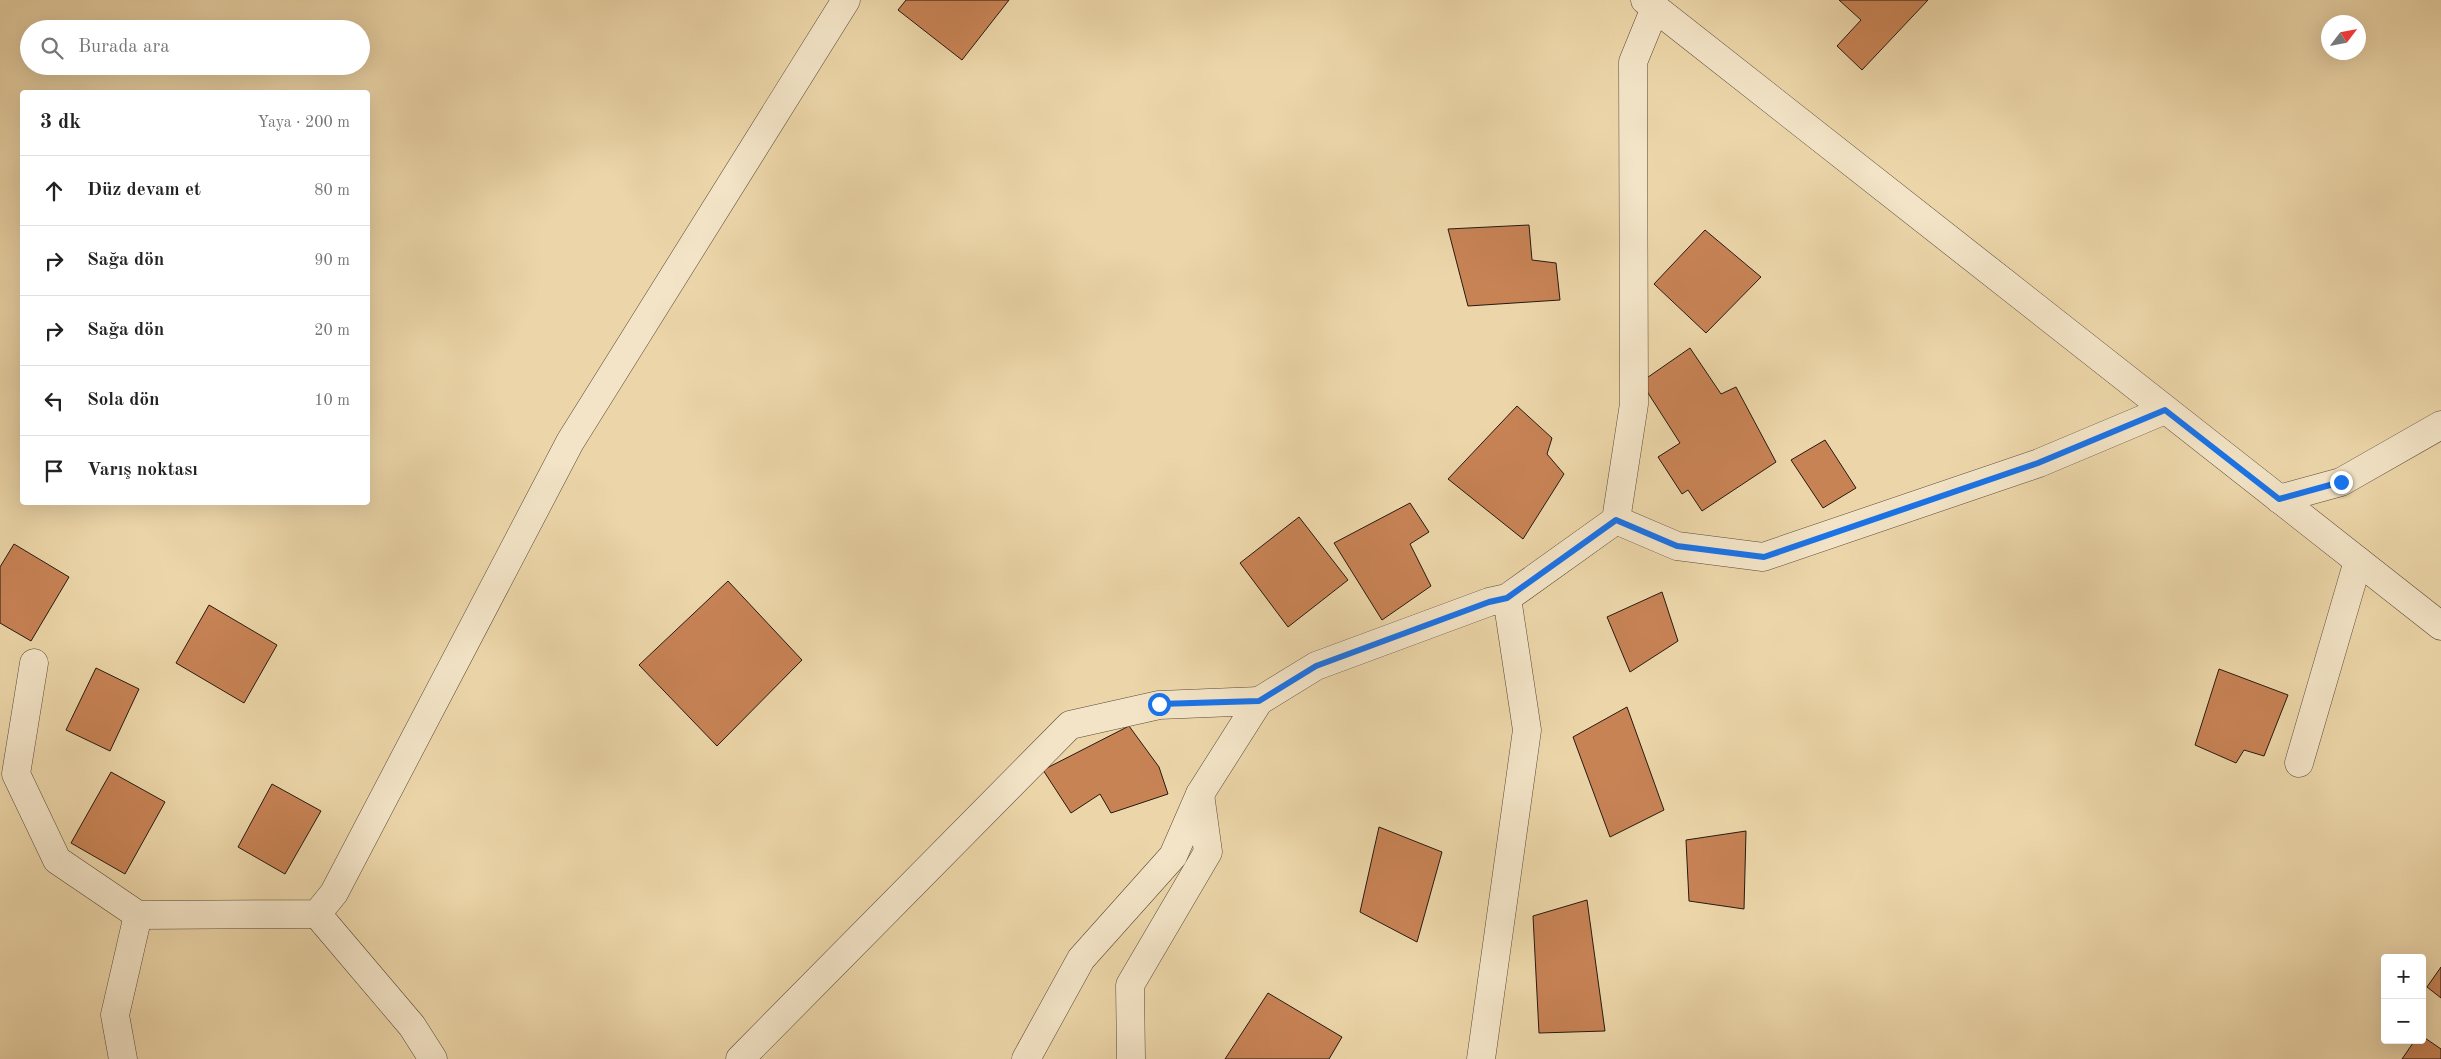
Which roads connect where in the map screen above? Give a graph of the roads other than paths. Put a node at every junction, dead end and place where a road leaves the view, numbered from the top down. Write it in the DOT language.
graph roads {
  1 [pos="846,0"];
  2 [pos="1650,4"];
  3 [pos="2165,410"];
  4 [pos="2441,425"];
  5 [pos="2279,499"];
  6 [pos="1616,520"];
  7 [pos="2358,561"];
  8 [pos="1507,598"];
  9 [pos="2441,626"];
  10 [pos="34,663"];
  11 [pos="1259,701"];
  12 [pos="2299,763"];
  13 [pos="1200,794"];
  14 [pos="317,914"];
  15 [pos="138,916"];
  16 [pos="123,1059"];
  17 [pos="433,1059"];
  18 [pos="740,1059"];
  19 [pos="1026,1059"];
  20 [pos="1131,1059"];
  21 [pos="1481,1059"];
  1 -- 14 [label="street"];
  2 -- 3 [label="street"];
  2 -- 6 [label="street"];
  3 -- 5 [label="street"];
  3 -- 6 [label="street"];
  4 -- 5 [label="street"];
  5 -- 7 [label="street"];
  6 -- 8 [label="street"];
  7 -- 9 [label="street"];
  7 -- 12 [label="street"];
  8 -- 11 [label="street"];
  8 -- 21 [label="street"];
  10 -- 15 [label="street"];
  11 -- 13 [label="street"];
  11 -- 18 [label="street"];
  13 -- 19 [label="street"];
  13 -- 20 [label="street"];
  14 -- 15 [label="street"];
  14 -- 17 [label="street"];
  15 -- 16 [label="street"];
}
